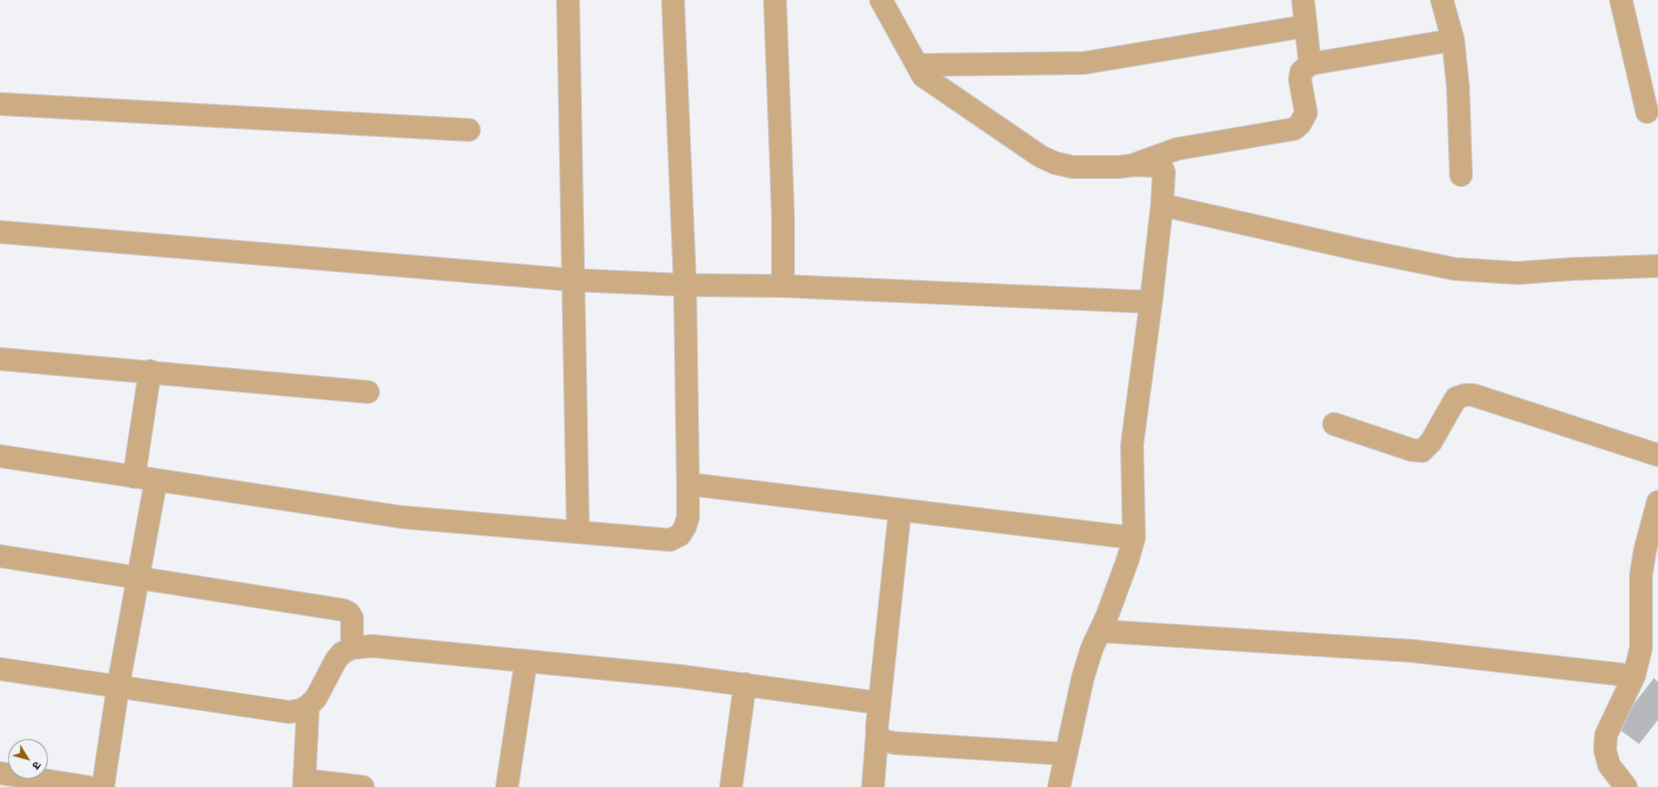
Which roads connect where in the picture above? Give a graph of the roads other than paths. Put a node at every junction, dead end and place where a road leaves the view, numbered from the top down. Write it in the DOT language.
graph roads {
  1 [pos="568,0"];
  2 [pos="673,0"];
  3 [pos="775,0"];
  4 [pos="881,0"];
  5 [pos="1304,0"];
  6 [pos="1442,0"];
  7 [pos="1620,0"];
  8 [pos="1306,26"];
  9 [pos="1453,40"];
  10 [pos="1310,64"];
  11 [pos="917,65"];
  12 [pos="0,104"];
  13 [pos="1647,112"];
  14 [pos="470,130"];
  15 [pos="1135,165"];
  16 [pos="1461,175"];
  17 [pos="1162,205"];
  18 [pos="0,232"];
  19 [pos="1658,266"];
  20 [pos="573,280"];
  21 [pos="685,285"];
  22 [pos="783,286"];
  23 [pos="1151,302"];
  24 [pos="0,359"];
  25 [pos="150,371"];
  26 [pos="368,392"];
  27 [pos="1334,424"];
  28 [pos="1658,455"];
  29 [pos="0,456"];
  30 [pos="134,477"];
  31 [pos="156,480"];
  32 [pos="688,484"];
  33 [pos="1658,502"];
  34 [pos="900,510"];
  35 [pos="578,532"];
  36 [pos="1134,538"];
  37 [pos="0,556"];
  38 [pos="139,578"];
  39 [pos="1100,631"];
  40 [pos="352,648"];
  41 [pos="526,661"];
  42 [pos="0,669"];
  43 [pos="1634,676"];
  44 [pos="745,684"];
  45 [pos="118,687"];
  46 [pos="879,703"];
  47 [pos="308,706"];
  48 [pos="878,735"];
  49 [pos="1066,754"];
  50 [pos="0,773"];
  51 [pos="304,784"];
  52 [pos="88,787"];
  53 [pos="103,787"];
  54 [pos="363,787"];
  55 [pos="507,787"];
  56 [pos="731,787"];
  57 [pos="873,787"];
  58 [pos="1059,787"];
  59 [pos="1626,787"];
  1 -- 20 [label="street"];
  2 -- 21 [label="street"];
  3 -- 22 [label="street"];
  4 -- 11 [label="street"];
  5 -- 8 [label="street"];
  6 -- 9 [label="street"];
  7 -- 13 [label="street"];
  8 -- 10 [label="street"];
  8 -- 11 [label="street"];
  9 -- 10 [label="street"];
  9 -- 16 [label="street"];
  10 -- 15 [label="street"];
  11 -- 15 [label="street"];
  12 -- 14 [label="street"];
  15 -- 17 [label="street"];
  17 -- 19 [label="street"];
  17 -- 23 [label="street"];
  18 -- 20 [label="street"];
  20 -- 21 [label="street"];
  20 -- 35 [label="street"];
  21 -- 22 [label="street"];
  21 -- 32 [label="street"];
  22 -- 23 [label="street"];
  23 -- 36 [label="street"];
  24 -- 25 [label="street"];
  25 -- 26 [label="street"];
  25 -- 30 [label="street"];
  27 -- 28 [label="street"];
  29 -- 30 [label="street"];
  30 -- 31 [label="street"];
  31 -- 35 [label="street"];
  31 -- 38 [label="street"];
  32 -- 34 [label="street"];
  32 -- 35 [label="street"];
  33 -- 43 [label="street"];
  34 -- 36 [label="street"];
  34 -- 46 [label="street"];
  36 -- 39 [label="street"];
  37 -- 38 [label="street"];
  38 -- 40 [label="street"];
  38 -- 45 [label="street"];
  39 -- 43 [label="street"];
  39 -- 49 [label="street"];
  40 -- 41 [label="street"];
  40 -- 47 [label="street"];
  41 -- 44 [label="street"];
  41 -- 55 [label="street"];
  42 -- 45 [label="street"];
  43 -- 59 [label="street"];
  44 -- 46 [label="street"];
  44 -- 56 [label="street"];
  45 -- 47 [label="street"];
  45 -- 53 [label="street"];
  46 -- 48 [label="street"];
  47 -- 51 [label="street"];
  48 -- 49 [label="street"];
  48 -- 57 [label="street"];
  49 -- 58 [label="street"];
  50 -- 52 [label="street"];
  51 -- 54 [label="street"];
}
